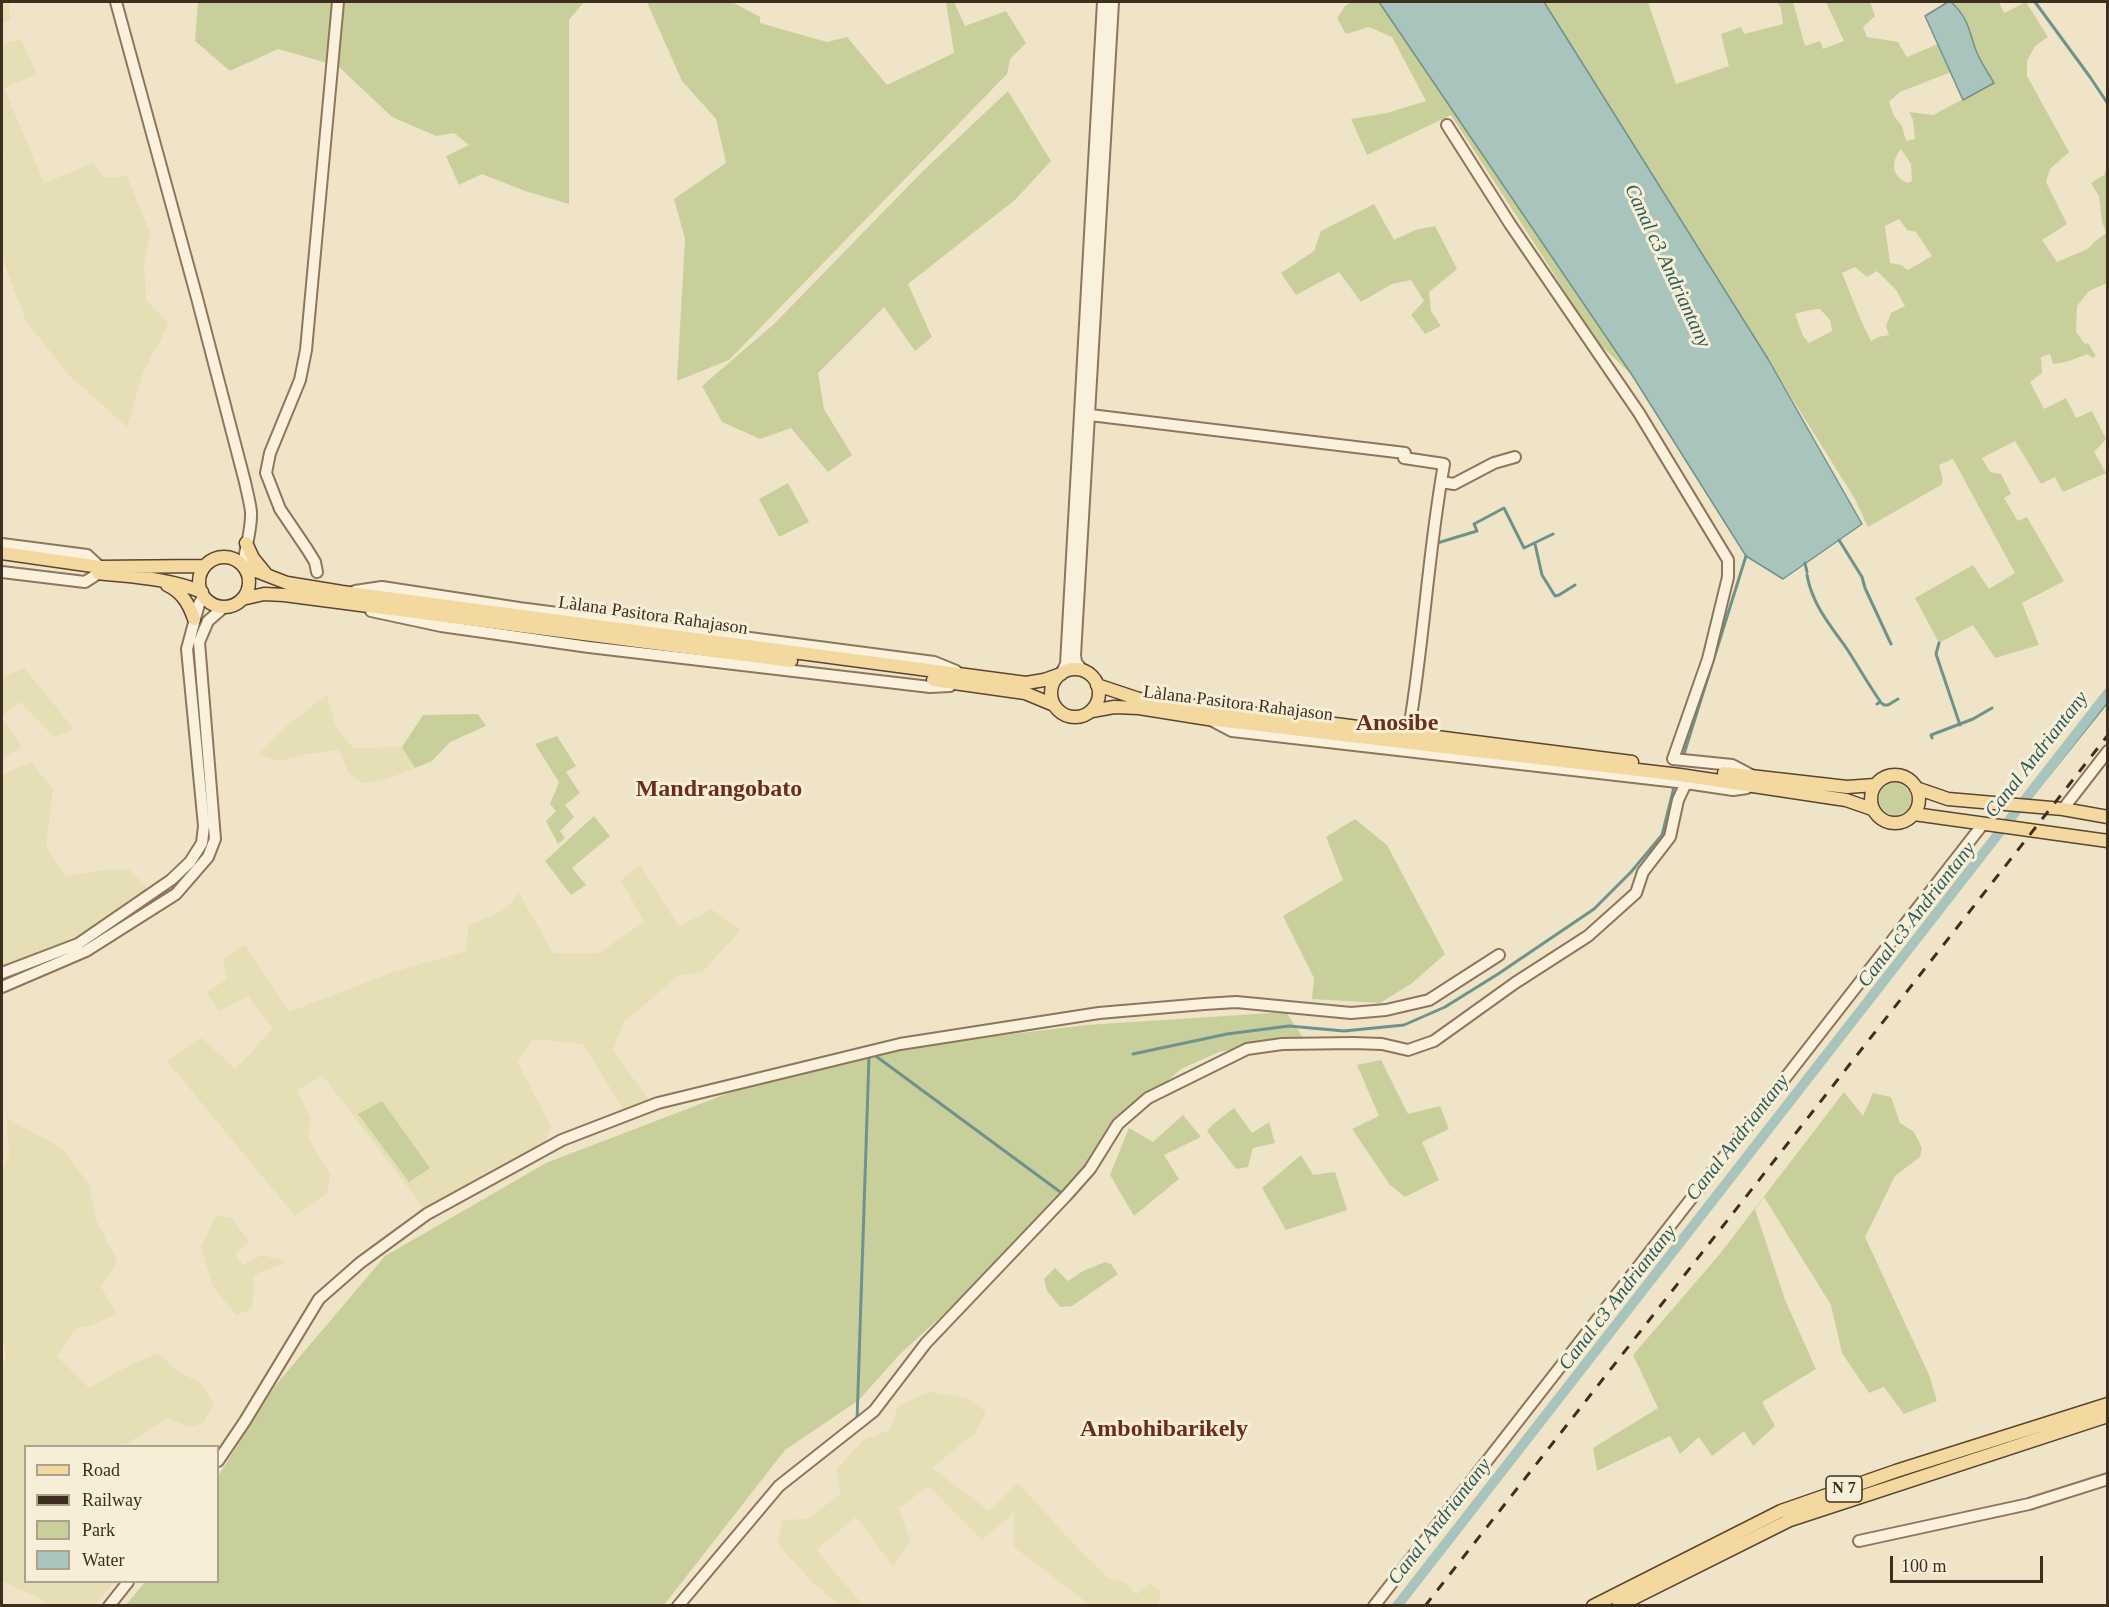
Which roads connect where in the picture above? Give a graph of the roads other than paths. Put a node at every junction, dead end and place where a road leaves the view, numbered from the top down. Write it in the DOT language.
graph roads {
  1 [pos="116,2"];
  2 [pos="338,2"];
  3 [pos="1103,2"];
  4 [pos="1113,2"];
  5 [pos="1447,125"];
  6 [pos="1090,415"];
  7 [pos="1515,457"];
  8 [pos="1441,482"];
  9 [pos="246,543"];
  10 [pos="2,544"];
  11 [pos="2,553"];
  12 [pos="2,561"];
  13 [pos="205,566"];
  14 [pos="243,566"];
  15 [pos="99,570"];
  16 [pos="2,572"];
  17 [pos="317,572"];
  18 [pos="269,578"];
  19 [pos="152,579"];
  20 [pos="203,594"];
  21 [pos="343,597"];
  22 [pos="242,599"];
  23 [pos="224,607"];
  24 [pos="194,619"];
  25 [pos="1082,670"];
  26 [pos="1061,674"];
  27 [pos="968,680"];
  28 [pos="1098,685"];
  29 [pos="1054,705"];
  30 [pos="1092,711"];
  31 [pos="1410,729"];
  32 [pos="2108,752"];
  33 [pos="1667,770"];
  34 [pos="1683,774"];
  35 [pos="1756,782"];
  36 [pos="1875,784"];
  37 [pos="1916,788"];
  38 [pos="1872,808"];
  39 [pos="2063,809"];
  40 [pos="1914,814"];
  41 [pos="2108,817"];
  42 [pos="1983,824"];
  43 [pos="2108,841"];
  44 [pos="1499,955"];
  45 [pos="2,973"];
  46 [pos="2,987"];
  47 [pos="2108,1404"];
  48 [pos="2108,1416"];
  49 [pos="219,1460"];
  50 [pos="2108,1479"];
  51 [pos="1859,1541"];
  52 [pos="126,1583"];
  53 [pos="108,1605"];
  54 [pos="678,1605"];
  55 [pos="1374,1605"];
  56 [pos="1593,1605"];
  57 [pos="1618,1605"];
  1 -- 9 [label="street"];
  2 -- 17 [label="street"];
  3 -- 26 [label="street"];
  4 -- 6 [label="street"];
  5 -- 33 [label="street"];
  6 -- 8 [label="street"];
  6 -- 25 [label="street"];
  7 -- 8 [label="street"];
  8 -- 31 [label="street"];
  9 -- 14 [label="street"];
  9 -- 18 [label="main road"];
  10 -- 15 [label="street"];
  11 -- 15 [label="main road"];
  12 -- 15 [label="main road"];
  13 -- 14 [label="main road"];
  13 -- 15 [label="main road"];
  13 -- 20 [label="main road"];
  14 -- 18 [label="main road, Làlana Pasitora Rahajason"];
  14 -- 22 [label="main road"];
  15 -- 16 [label="street"];
  15 -- 19 [label="main road"];
  18 -- 21 [label="main road, Làlana Pasitora Rahajason"];
  19 -- 20 [label="main road"];
  19 -- 24 [label="main road"];
  20 -- 23 [label="main road"];
  20 -- 24 [label="street"];
  21 -- 22 [label="main road, Làlana Pasitora Rahajason"];
  21 -- 27 [label="main road, Làlana Pasitora Rahajason"];
  21 -- 27 [label="street"];
  22 -- 23 [label="main road"];
  23 -- 46 [label="street"];
  24 -- 45 [label="street"];
  25 -- 26 [label="main road"];
  25 -- 28 [label="main road"];
  26 -- 27 [label="main road, Làlana Pasitora Rahajason"];
  26 -- 29 [label="main road"];
  27 -- 29 [label="main road, Làlana Pasitora Rahajason"];
  28 -- 30 [label="main road"];
  28 -- 33 [label="main road, Làlana Pasitora Rahajason"];
  29 -- 30 [label="main road"];
  30 -- 33 [label="main road, Làlana Pasitora Rahajason"];
  32 -- 39 [label="street"];
  33 -- 34 [label="main road"];
  34 -- 35 [label="main road"];
  34 -- 54 [label="street"];
  35 -- 36 [label="main road"];
  35 -- 38 [label="main road"];
  36 -- 37 [label="main road"];
  36 -- 38 [label="main road"];
  37 -- 39 [label="main road"];
  37 -- 40 [label="main road"];
  38 -- 40 [label="main road"];
  39 -- 41 [label="main road"];
  40 -- 42 [label="main road"];
  42 -- 43 [label="main road"];
  42 -- 55 [label="street"];
  44 -- 49 [label="street"];
  47 -- 56 [label="main road, N 7"];
  48 -- 57 [label="main road, N 7"];
  50 -- 51 [label="street"];
  52 -- 53 [label="street"];
}
